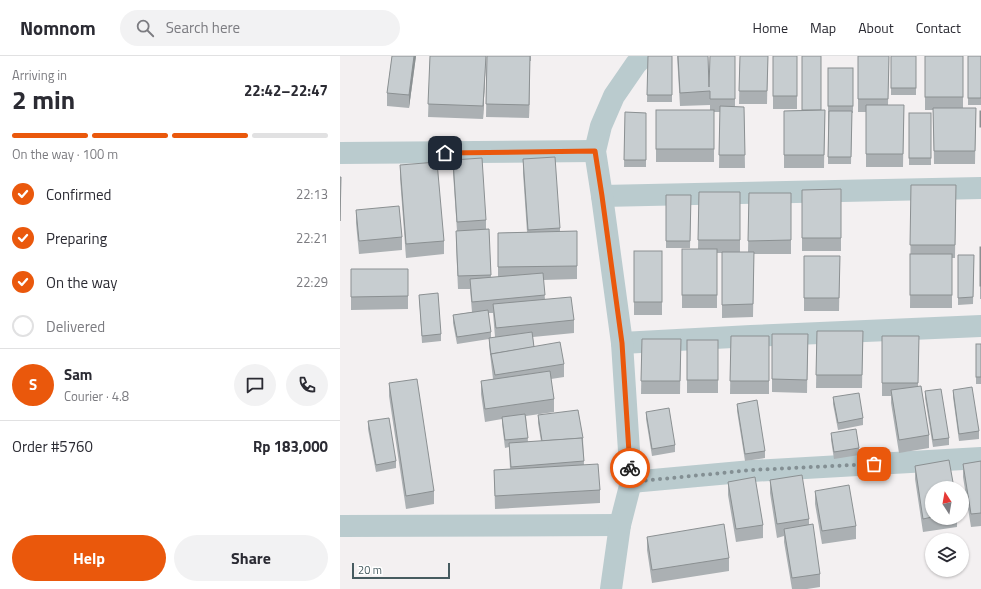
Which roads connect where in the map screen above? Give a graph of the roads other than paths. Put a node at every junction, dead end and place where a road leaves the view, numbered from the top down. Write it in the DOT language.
graph roads {
  1 [pos="644,56"];
  2 [pos="595,151"];
  3 [pos="340,153"];
  4 [pos="981,188"];
  5 [pos="602,196"];
  6 [pos="981,326"];
  7 [pos="622,343"];
  8 [pos="981,458"];
  9 [pos="631,482"];
  10 [pos="620,525"];
  11 [pos="340,526"];
  12 [pos="612,589"];
  1 -- 2 [label="street"];
  2 -- 3 [label="street"];
  2 -- 5 [label="street"];
  4 -- 5 [label="street"];
  5 -- 7 [label="street"];
  6 -- 7 [label="street"];
  7 -- 9 [label="street"];
  8 -- 9 [label="street"];
  9 -- 10 [label="street"];
  10 -- 11 [label="street"];
  10 -- 12 [label="street"];
}
